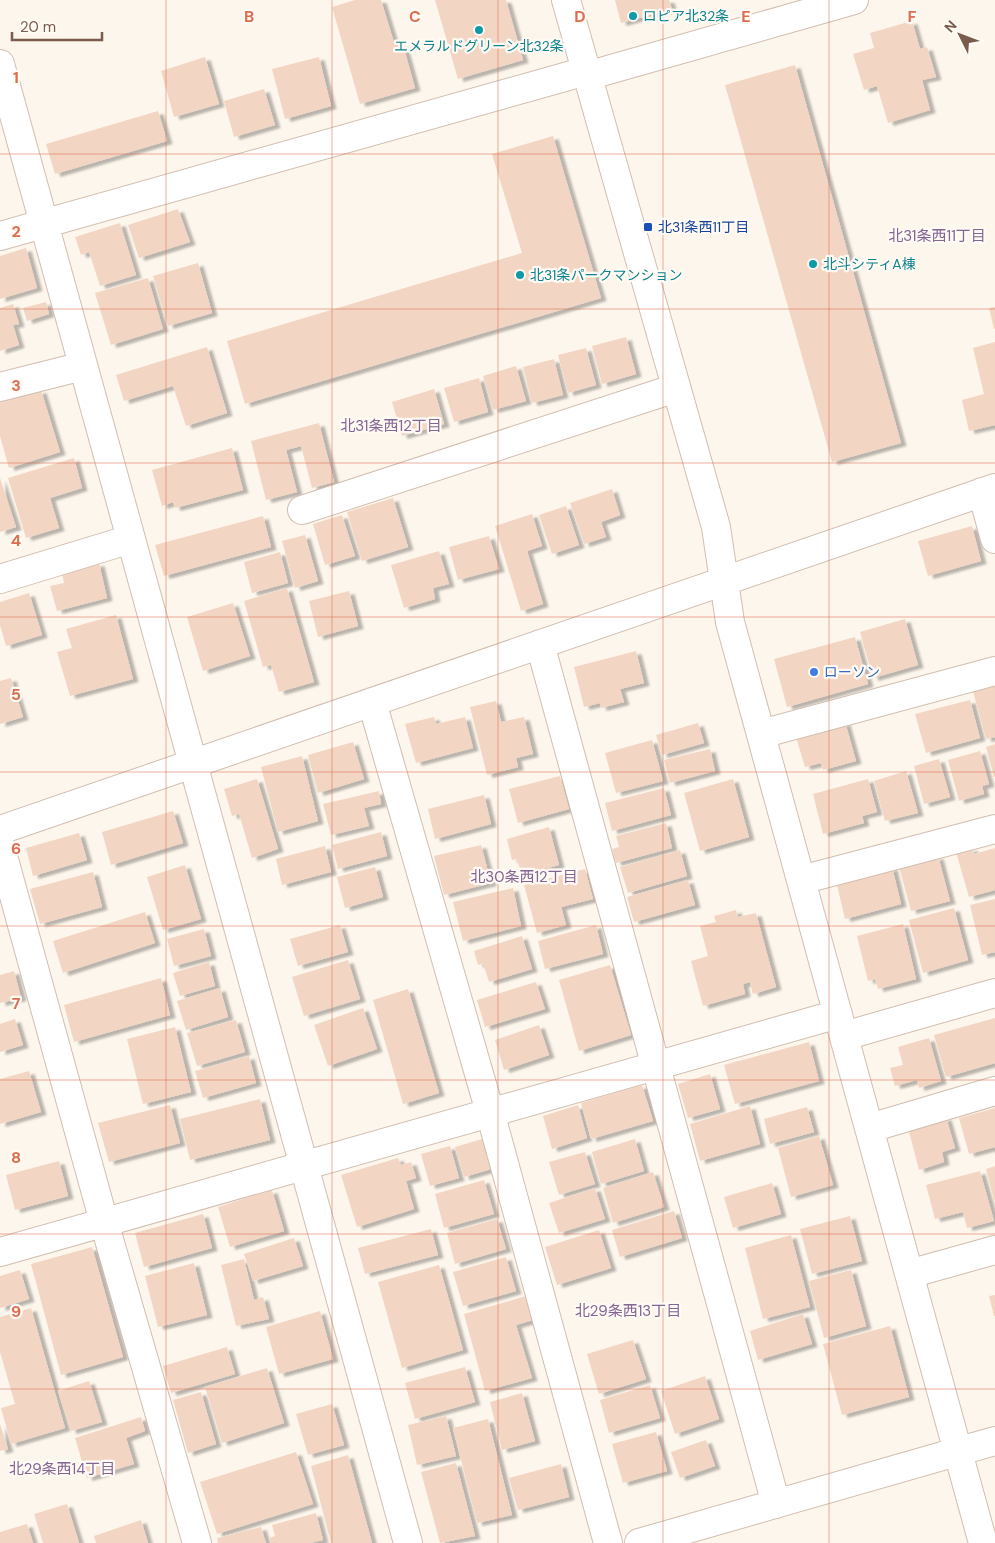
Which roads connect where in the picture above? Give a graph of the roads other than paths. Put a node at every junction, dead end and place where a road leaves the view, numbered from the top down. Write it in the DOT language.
graph roads {
  1 [pos="566,0"];
  2 [pos="854,0"];
  3 [pos="0,64"];
  4 [pos="586,73"];
  5 [pos="44,224"];
  6 [pos="0,236"];
  7 [pos="83,366"];
  8 [pos="0,387"];
  9 [pos="676,388"];
  10 [pos="989,490"];
  11 [pos="302,510"];
  12 [pos="995,539"];
  13 [pos="131,540"];
  14 [pos="0,579"];
  15 [pos="724,582"];
  16 [pos="540,644"];
  17 [pos="995,671"];
  18 [pos="372,702"];
  19 [pos="761,734"];
  20 [pos="192,763"];
  21 [pos="995,829"];
  22 [pos="0,830"];
  23 [pos="0,845"];
  24 [pos="801,880"];
  25 [pos="995,993"];
  26 [pos="841,1025"];
  27 [pos="655,1066"];
  28 [pos="995,1091"];
  29 [pos="490,1112"];
  30 [pos="870,1128"];
  31 [pos="304,1165"];
  32 [pos="104,1222"];
  33 [pos="995,1250"];
  34 [pos="0,1252"];
  35 [pos="910,1274"];
  36 [pos="995,1441"];
  37 [pos="958,1452"];
  38 [pos="776,1504"];
  39 [pos="646,1542"];
  40 [pos="197,1543"];
  41 [pos="408,1543"];
  42 [pos="608,1543"];
  43 [pos="984,1543"];
  1 -- 4 [label="street"];
  2 -- 4 [label="street"];
  3 -- 5 [label="street"];
  4 -- 5 [label="street"];
  4 -- 9 [label="street"];
  5 -- 6 [label="street"];
  5 -- 7 [label="street"];
  7 -- 8 [label="street"];
  7 -- 13 [label="street"];
  9 -- 11 [label="street"];
  9 -- 15 [label="street"];
  10 -- 12 [label="street"];
  10 -- 15 [label="street"];
  13 -- 14 [label="street"];
  13 -- 20 [label="street"];
  15 -- 16 [label="street"];
  15 -- 19 [label="street"];
  16 -- 18 [label="street"];
  16 -- 27 [label="street"];
  17 -- 19 [label="street"];
  18 -- 20 [label="street"];
  18 -- 29 [label="street"];
  19 -- 24 [label="street"];
  20 -- 22 [label="street"];
  20 -- 31 [label="street"];
  21 -- 24 [label="street"];
  23 -- 32 [label="street"];
  24 -- 26 [label="street"];
  25 -- 26 [label="street"];
  26 -- 27 [label="street"];
  26 -- 30 [label="street"];
  27 -- 29 [label="street"];
  27 -- 38 [label="street"];
  28 -- 30 [label="street"];
  29 -- 31 [label="street"];
  29 -- 42 [label="street"];
  30 -- 35 [label="street"];
  31 -- 32 [label="street"];
  31 -- 41 [label="street"];
  32 -- 34 [label="street"];
  32 -- 40 [label="street"];
  33 -- 35 [label="street"];
  35 -- 37 [label="street"];
  36 -- 37 [label="street"];
  37 -- 38 [label="street"];
  37 -- 43 [label="street"];
  38 -- 39 [label="street"];
}
